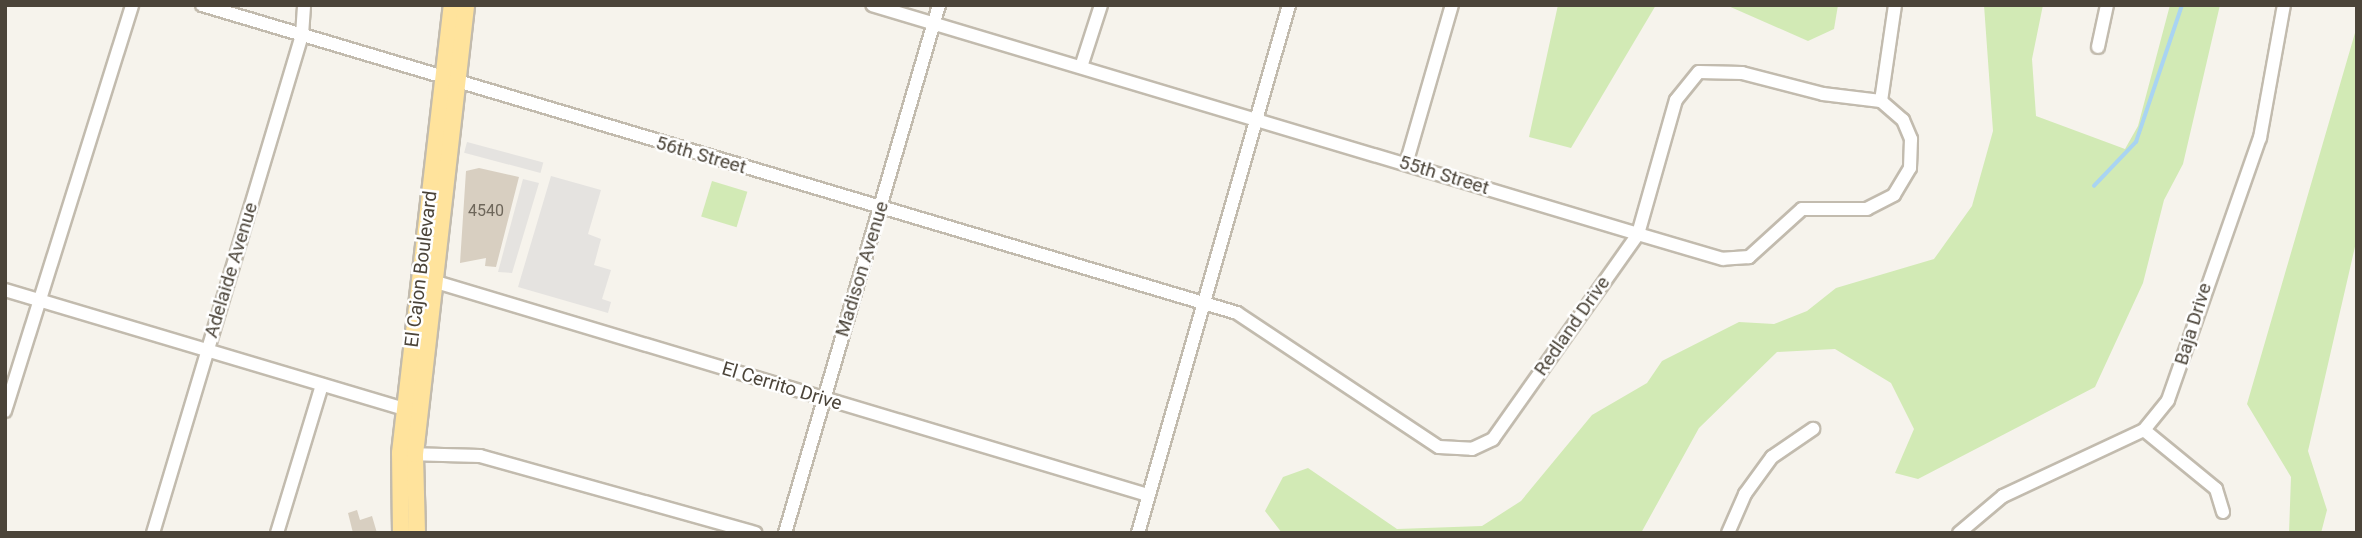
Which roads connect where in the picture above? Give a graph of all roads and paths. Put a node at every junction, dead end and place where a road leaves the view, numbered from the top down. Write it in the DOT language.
graph roads {
  1 [pos="132,5"];
  2 [pos="202,5"];
  3 [pos="304,5"];
  4 [pos="452,5"];
  5 [pos="466,5"];
  6 [pos="872,5"];
  7 [pos="939,5"];
  8 [pos="1101,5"];
  9 [pos="1289,5"];
  10 [pos="1452,5"];
  11 [pos="1895,5"];
  12 [pos="2107,5"];
  13 [pos="2284,5"];
  14 [pos="935,24"];
  15 [pos="302,35"];
  16 [pos="2098,47"];
  17 [pos="1081,67"];
  18 [pos="451,81"];
  19 [pos="1881,101"];
  20 [pos="1255,119"];
  21 [pos="1406,164"];
  22 [pos="880,209"];
  23 [pos="1638,234"];
  24 [pos="426,279"];
  25 [pos="5,290"];
  26 [pos="42,301"];
  27 [pos="1201,301"];
  28 [pos="207,350"];
  29 [pos="322,384"];
  30 [pos="824,398"];
  31 [pos="5,411"];
  32 [pos="412,411"];
  33 [pos="1813,429"];
  34 [pos="2144,430"];
  35 [pos="407,454"];
  36 [pos="1144,494"];
  37 [pos="2223,512"];
  38 [pos="153,533"];
  39 [pos="277,533"];
  40 [pos="401,533"];
  41 [pos="418,533"];
  42 [pos="755,533"];
  43 [pos="785,533"];
  44 [pos="1138,533"];
  45 [pos="1728,533"];
  46 [pos="1959,533"];
  1 -- 26 [label="street"];
  2 -- 15 [label="street, 56th Street"];
  3 -- 15 [label="street, Adelaide Avenue"];
  4 -- 18 [label="main road, El Cajon Boulevard"];
  5 -- 18 [label="main road, El Cajon Boulevard"];
  6 -- 14 [label="street, 55th Street"];
  7 -- 14 [label="street, Madison Avenue"];
  8 -- 17 [label="street"];
  9 -- 20 [label="street"];
  10 -- 21 [label="street"];
  11 -- 19 [label="street"];
  12 -- 16 [label="street"];
  13 -- 34 [label="street, Baja Drive"];
  14 -- 17 [label="street, 55th Street"];
  14 -- 22 [label="street, Madison Avenue"];
  15 -- 18 [label="street, 56th Street"];
  15 -- 28 [label="street, Adelaide Avenue"];
  17 -- 20 [label="street, 55th Street"];
  18 -- 22 [label="street, 56th Street"];
  18 -- 24 [label="main road, El Cajon Boulevard"];
  19 -- 23 [label="street, Redland Drive"];
  19 -- 23 [label="street, 55th Street"];
  20 -- 21 [label="street, 55th Street"];
  20 -- 27 [label="street"];
  21 -- 23 [label="street, 55th Street"];
  22 -- 27 [label="street, 56th Street"];
  22 -- 30 [label="street, Madison Avenue"];
  23 -- 27 [label="street, Redland Drive"];
  24 -- 30 [label="street, El Cerrito Drive"];
  24 -- 32 [label="main road, El Cajon Boulevard"];
  25 -- 26 [label="street"];
  26 -- 28 [label="street"];
  26 -- 31 [label="street"];
  27 -- 36 [label="street"];
  28 -- 29 [label="street"];
  28 -- 38 [label="street, Adelaide Avenue"];
  29 -- 32 [label="street"];
  29 -- 39 [label="street"];
  30 -- 36 [label="street, El Cerrito Drive"];
  30 -- 43 [label="street, Madison Avenue"];
  32 -- 35 [label="main road, El Cajon Boulevard"];
  33 -- 45 [label="street"];
  34 -- 37 [label="street"];
  34 -- 46 [label="street, Baja Drive"];
  35 -- 40 [label="main road, El Cajon Boulevard"];
  35 -- 41 [label="main road, El Cajon Boulevard"];
  35 -- 42 [label="street"];
  36 -- 44 [label="street"];
}
